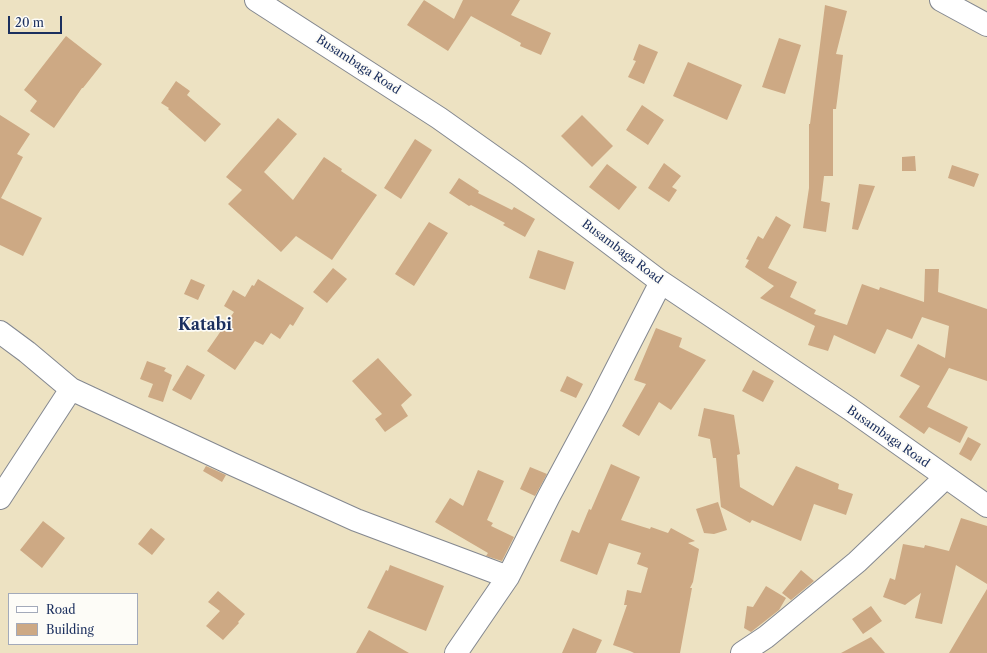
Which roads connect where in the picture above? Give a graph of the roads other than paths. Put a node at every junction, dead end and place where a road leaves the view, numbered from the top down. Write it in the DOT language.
graph roads {
  1 [pos="256,0"];
  2 [pos="941,0"];
  3 [pos="987,25"];
  4 [pos="661,282"];
  5 [pos="0,332"];
  6 [pos="71,389"];
  7 [pos="946,477"];
  8 [pos="0,498"];
  9 [pos="987,506"];
  10 [pos="508,577"];
  11 [pos="456,653"];
  12 [pos="742,653"];
  1 -- 4 [label="street, Busambaga Road"];
  2 -- 3 [label="street"];
  4 -- 7 [label="street, Busambaga Road"];
  4 -- 10 [label="street"];
  5 -- 6 [label="street"];
  6 -- 8 [label="street"];
  6 -- 10 [label="street"];
  7 -- 9 [label="street, Busambaga Road"];
  7 -- 12 [label="street"];
  10 -- 11 [label="street"];
}
